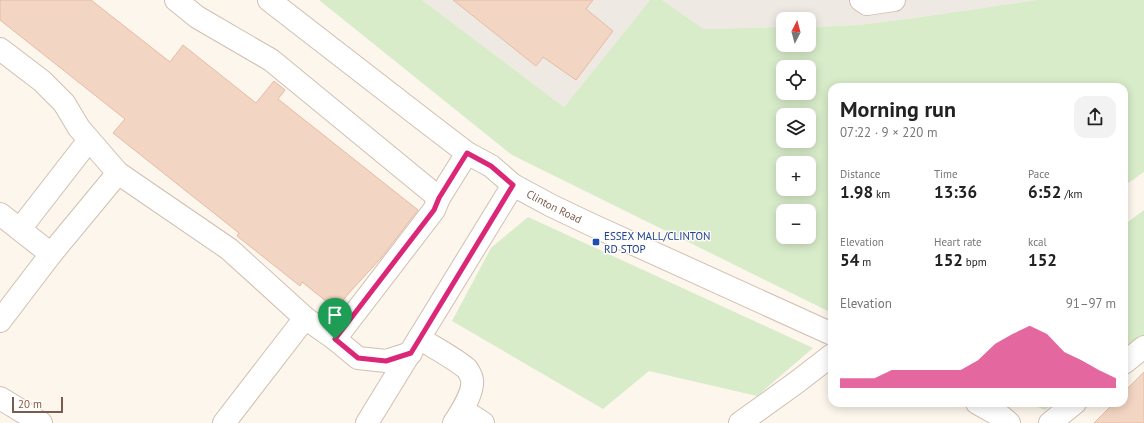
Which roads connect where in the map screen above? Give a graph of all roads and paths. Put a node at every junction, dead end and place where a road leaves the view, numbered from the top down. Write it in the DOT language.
graph roads {
  1 [pos="176,0"];
  2 [pos="269,0"];
  3 [pos="861,0"];
  4 [pos="894,0"];
  5 [pos="0,49"];
  6 [pos="89,140"];
  7 [pos="467,153"];
  8 [pos="118,173"];
  9 [pos="513,185"];
  10 [pos="439,198"];
  11 [pos="0,214"];
  12 [pos="20,229"];
  13 [pos="51,254"];
  14 [pos="305,318"];
  15 [pos="0,321"];
  16 [pos="828,332"];
  17 [pos="335,339"];
  18 [pos="415,345"];
  19 [pos="1144,347"];
  20 [pos="828,358"];
  21 [pos="1128,360"];
  22 [pos="0,398"];
  23 [pos="984,407"];
  24 [pos="1070,407"];
  25 [pos="459,417"];
  26 [pos="41,423"];
  27 [pos="224,423"];
  28 [pos="367,423"];
  29 [pos="483,423"];
  30 [pos="740,423"];
  31 [pos="1009,423"];
  32 [pos="1050,423"];
  1 -- 10 [label="street"];
  2 -- 7 [label="street, Clinton Road"];
  3 -- 4 [label="street"];
  5 -- 6 [label="street"];
  6 -- 8 [label="street"];
  6 -- 12 [label="street"];
  7 -- 9 [label="street, Clinton Road"];
  7 -- 10 [label="street"];
  8 -- 13 [label="street"];
  8 -- 14 [label="street"];
  9 -- 16 [label="street, Clinton Road"];
  9 -- 18 [label="street"];
  10 -- 17 [label="street"];
  11 -- 12 [label="street"];
  12 -- 13 [label="street"];
  13 -- 15 [label="street"];
  14 -- 17 [label="street"];
  14 -- 27 [label="street"];
  17 -- 18 [label="street"];
  18 -- 25 [label="street"];
  18 -- 28 [label="street"];
  19 -- 21 [label="street"];
  20 -- 30 [label="street"];
  22 -- 26 [label="street"];
  23 -- 31 [label="street"];
  24 -- 32 [label="street"];
  25 -- 29 [label="street"];
}
